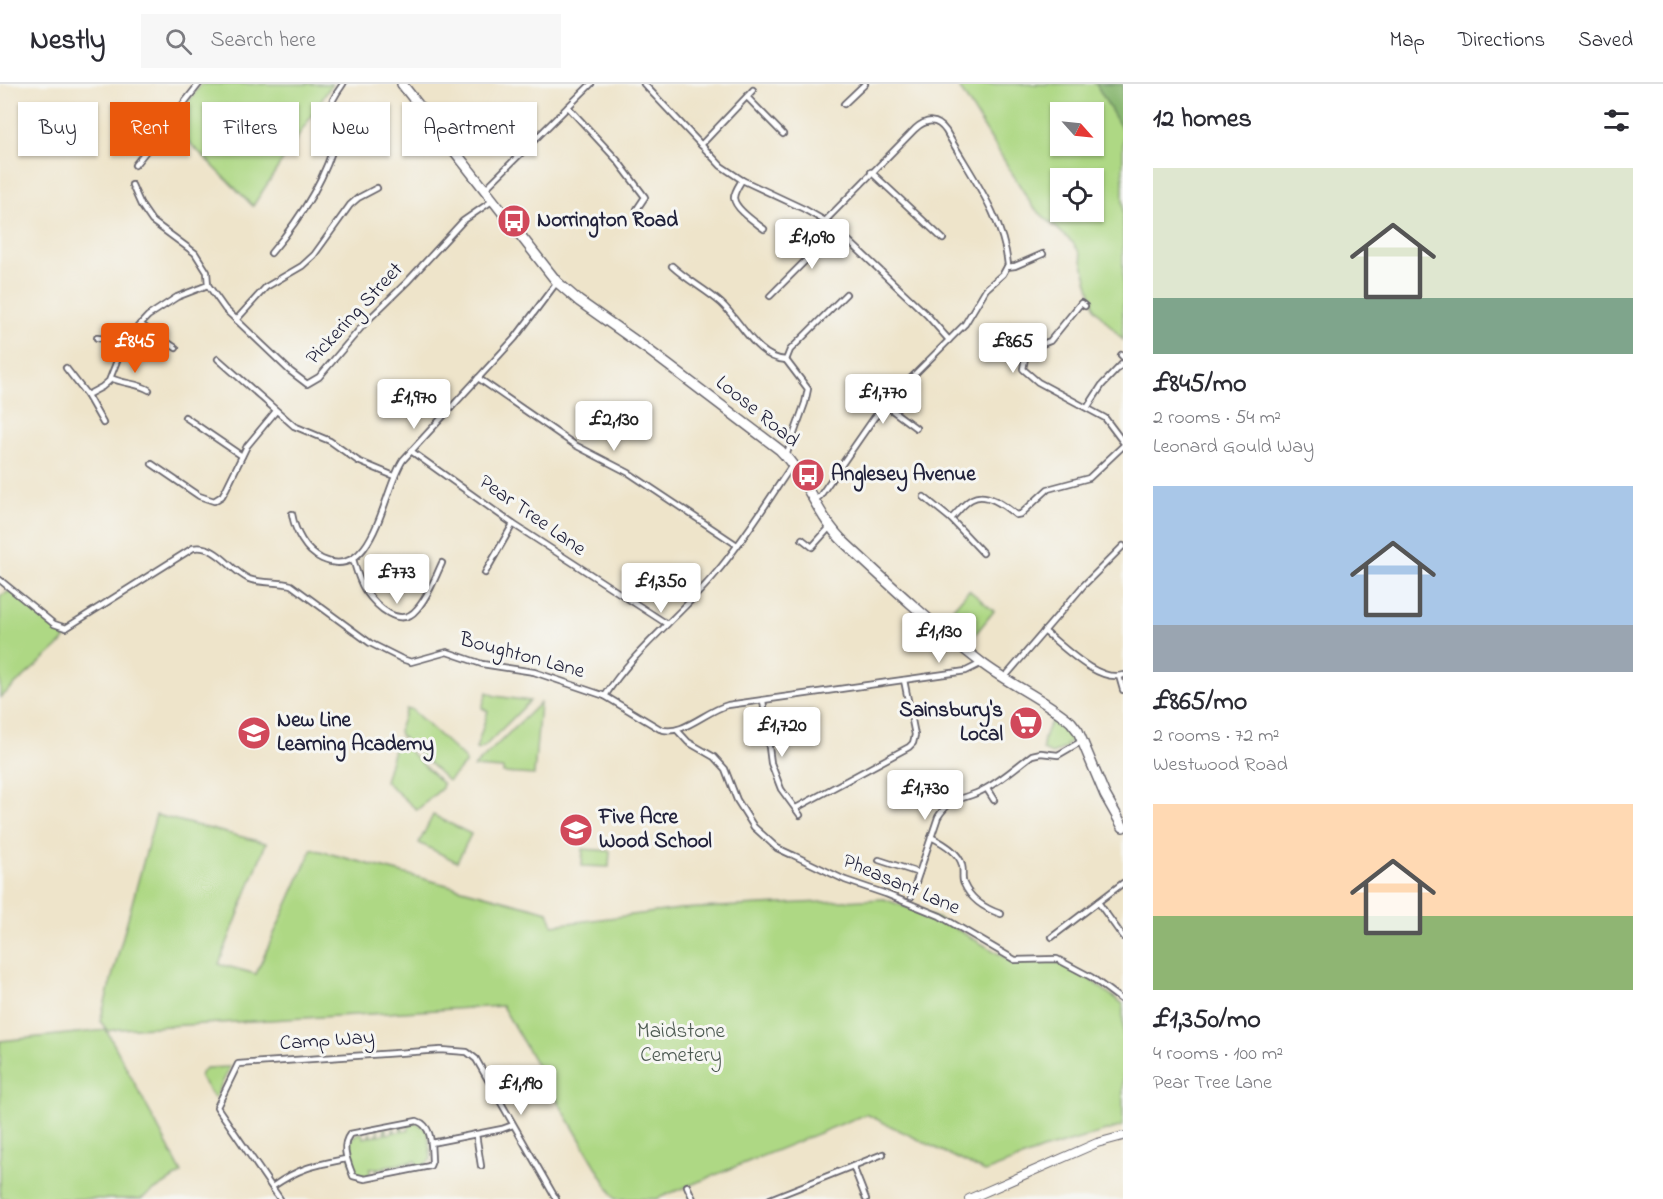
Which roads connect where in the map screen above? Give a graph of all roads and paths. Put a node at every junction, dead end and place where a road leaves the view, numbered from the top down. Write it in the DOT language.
graph roads {
  1 [pos="199,84"];
  2 [pos="343,84"];
  3 [pos="402,84"];
  4 [pos="591,84"];
  5 [pos="644,84"];
  6 [pos="865,84"];
  7 [pos="753,90"];
  8 [pos="747,97"];
  9 [pos="844,104"];
  10 [pos="568,108"];
  11 [pos="783,134"];
  12 [pos="701,145"];
  13 [pos="135,165"];
  14 [pos="871,172"];
  15 [pos="742,180"];
  16 [pos="132,185"];
  17 [pos="377,188"];
  18 [pos="484,190"];
  19 [pos="492,201"];
  20 [pos="637,209"];
  21 [pos="825,221"];
  22 [pos="764,229"];
  23 [pos="837,229"];
  24 [pos="943,239"];
  25 [pos="271,254"];
  26 [pos="1043,254"];
  27 [pos="672,266"];
  28 [pos="1007,267"];
  29 [pos="557,282"];
  30 [pos="208,285"];
  31 [pos="846,294"];
  32 [pos="770,296"];
  33 [pos="1085,296"];
  34 [pos="236,320"];
  35 [pos="140,324"];
  36 [pos="130,335"];
  37 [pos="97,338"];
  38 [pos="949,340"];
  39 [pos="176,348"];
  40 [pos="218,359"];
  41 [pos="786,360"];
  42 [pos="1123,363"];
  43 [pos="66,368"];
  44 [pos="111,378"];
  45 [pos="478,378"];
  46 [pos="149,390"];
  47 [pos="87,395"];
  48 [pos="885,405"];
  49 [pos="1087,408"];
  50 [pos="276,411"];
  51 [pos="185,417"];
  52 [pos="103,423"];
  53 [pos="916,428"];
  54 [pos="1123,444"];
  55 [pos="411,451"];
  56 [pos="242,456"];
  57 [pos="789,460"];
  58 [pos="152,464"];
  59 [pos="394,476"];
  60 [pos="924,497"];
  61 [pos="814,501"];
  62 [pos="292,514"];
  63 [pos="951,519"];
  64 [pos="513,524"];
  65 [pos="831,526"];
  66 [pos="802,539"];
  67 [pos="737,545"];
  68 [pos="1123,546"];
  69 [pos="984,553"];
  70 [pos="352,559"];
  71 [pos="442,563"];
  72 [pos="485,573"];
  73 [pos="0,580"];
  74 [pos="667,624"];
  75 [pos="1044,631"];
  76 [pos="982,663"];
  77 [pos="1121,675"];
  78 [pos="1004,678"];
  79 [pos="904,681"];
  80 [pos="1123,690"];
  81 [pos="605,696"];
  82 [pos="763,700"];
  83 [pos="677,730"];
  84 [pos="1082,741"];
  85 [pos="987,789"];
  86 [pos="994,800"];
  87 [pos="796,808"];
  88 [pos="800,815"];
  89 [pos="1123,827"];
  90 [pos="931,837"];
  91 [pos="879,860"];
  92 [pos="918,873"];
  93 [pos="1123,883"];
  94 [pos="911,897"];
  95 [pos="1098,902"];
  96 [pos="1001,914"];
  97 [pos="1052,937"];
  98 [pos="1123,937"];
  99 [pos="1123,1001"];
  100 [pos="513,1125"];
  101 [pos="476,1134"];
  102 [pos="1123,1136"];
  103 [pos="431,1143"];
  104 [pos="883,1154"];
  105 [pos="346,1159"];
  106 [pos="481,1166"];
  107 [pos="853,1166"];
  108 [pos="687,1186"];
  109 [pos="272,1187"];
  110 [pos="280,1199"];
  111 [pos="556,1199"];
  112 [pos="693,1199"];
  113 [pos="770,1199"];
  114 [pos="866,1199"];
  115 [pos="969,1199"];
  1 -- 13 [label="street"];
  2 -- 25 [label="street"];
  3 -- 18 [label="highway, Loose Road"];
  4 -- 10 [label="street"];
  5 -- 12 [label="street"];
  6 -- 9 [label="street"];
  7 -- 8 [label="street"];
  8 -- 11 [label="street"];
  8 -- 12 [label="street"];
  10 -- 18 [label="street"];
  10 -- 20 [label="street"];
  12 -- 15 [label="street"];
  14 -- 21 [label="street"];
  14 -- 24 [label="street"];
  14 -- 28 [label="street"];
  15 -- 21 [label="street"];
  15 -- 22 [label="street"];
  16 -- 30 [label="street, Pickering Street"];
  17 -- 34 [label="street"];
  18 -- 19 [label="highway, Loose Road"];
  19 -- 29 [label="highway, Loose Road"];
  19 -- 34 [label="street, Pickering Street"];
  21 -- 23 [label="street"];
  23 -- 32 [label="street"];
  23 -- 38 [label="street"];
  26 -- 28 [label="street"];
  27 -- 41 [label="street"];
  28 -- 38 [label="street"];
  29 -- 45 [label="street"];
  29 -- 57 [label="highway, Loose Road"];
  30 -- 34 [label="street, Pickering Street"];
  30 -- 35 [label="street"];
  31 -- 41 [label="street"];
  33 -- 49 [label="street"];
  35 -- 36 [label="street"];
  35 -- 39 [label="street"];
  36 -- 37 [label="street"];
  36 -- 44 [label="street"];
  38 -- 48 [label="street"];
  40 -- 50 [label="street"];
  41 -- 57 [label="street"];
  42 -- 49 [label="street"];
  43 -- 47 [label="street"];
  44 -- 46 [label="street"];
  44 -- 47 [label="street"];
  45 -- 55 [label="street"];
  45 -- 67 [label="street"];
  47 -- 52 [label="street"];
  48 -- 53 [label="street"];
  48 -- 61 [label="street"];
  49 -- 54 [label="street"];
  50 -- 56 [label="street"];
  50 -- 59 [label="street"];
  51 -- 56 [label="street"];
  54 -- 63 [label="street"];
  55 -- 59 [label="street"];
  55 -- 64 [label="street, Pear Tree Lane"];
  56 -- 58 [label="street"];
  57 -- 61 [label="highway, Loose Road"];
  57 -- 67 [label="street"];
  59 -- 70 [label="street"];
  60 -- 63 [label="street"];
  61 -- 65 [label="highway, Loose Road"];
  62 -- 70 [label="street"];
  63 -- 69 [label="street"];
  64 -- 72 [label="street"];
  64 -- 74 [label="street, Pear Tree Lane"];
  65 -- 66 [label="street"];
  65 -- 76 [label="highway, Loose Road"];
  67 -- 74 [label="street"];
  68 -- 75 [label="street"];
  70 -- 71 [label="street"];
  73 -- 81 [label="street, Boughton Lane"];
  74 -- 81 [label="street"];
  75 -- 77 [label="street"];
  75 -- 78 [label="street"];
  76 -- 78 [label="highway, Loose Road"];
  76 -- 79 [label="street"];
  77 -- 80 [label="street"];
  78 -- 84 [label="highway, Loose Road"];
  79 -- 82 [label="street"];
  79 -- 87 [label="street"];
  81 -- 83 [label="street, Boughton Lane"];
  82 -- 83 [label="street"];
  82 -- 87 [label="street"];
  83 -- 99 [label="street, Pheasant Lane"];
  84 -- 85 [label="street"];
  84 -- 89 [label="highway, Loose Road"];
  85 -- 86 [label="street"];
  85 -- 90 [label="street"];
  87 -- 88 [label="street"];
  90 -- 92 [label="street"];
  90 -- 96 [label="street"];
  91 -- 92 [label="street"];
  92 -- 94 [label="street"];
  93 -- 95 [label="street"];
  95 -- 97 [label="street"];
  95 -- 98 [label="street"];
  100 -- 101 [label="street"];
  100 -- 109 [label="street, Camp Way"];
  100 -- 111 [label="street"];
  101 -- 103 [label="street"];
  101 -- 106 [label="street"];
  102 -- 115 [label="main road"];
  103 -- 105 [label="street"];
  103 -- 105 [label="street"];
  104 -- 107 [label="street"];
  105 -- 109 [label="street"];
  107 -- 113 [label="street"];
  107 -- 114 [label="street"];
  108 -- 112 [label="street"];
  109 -- 110 [label="street"];
}
